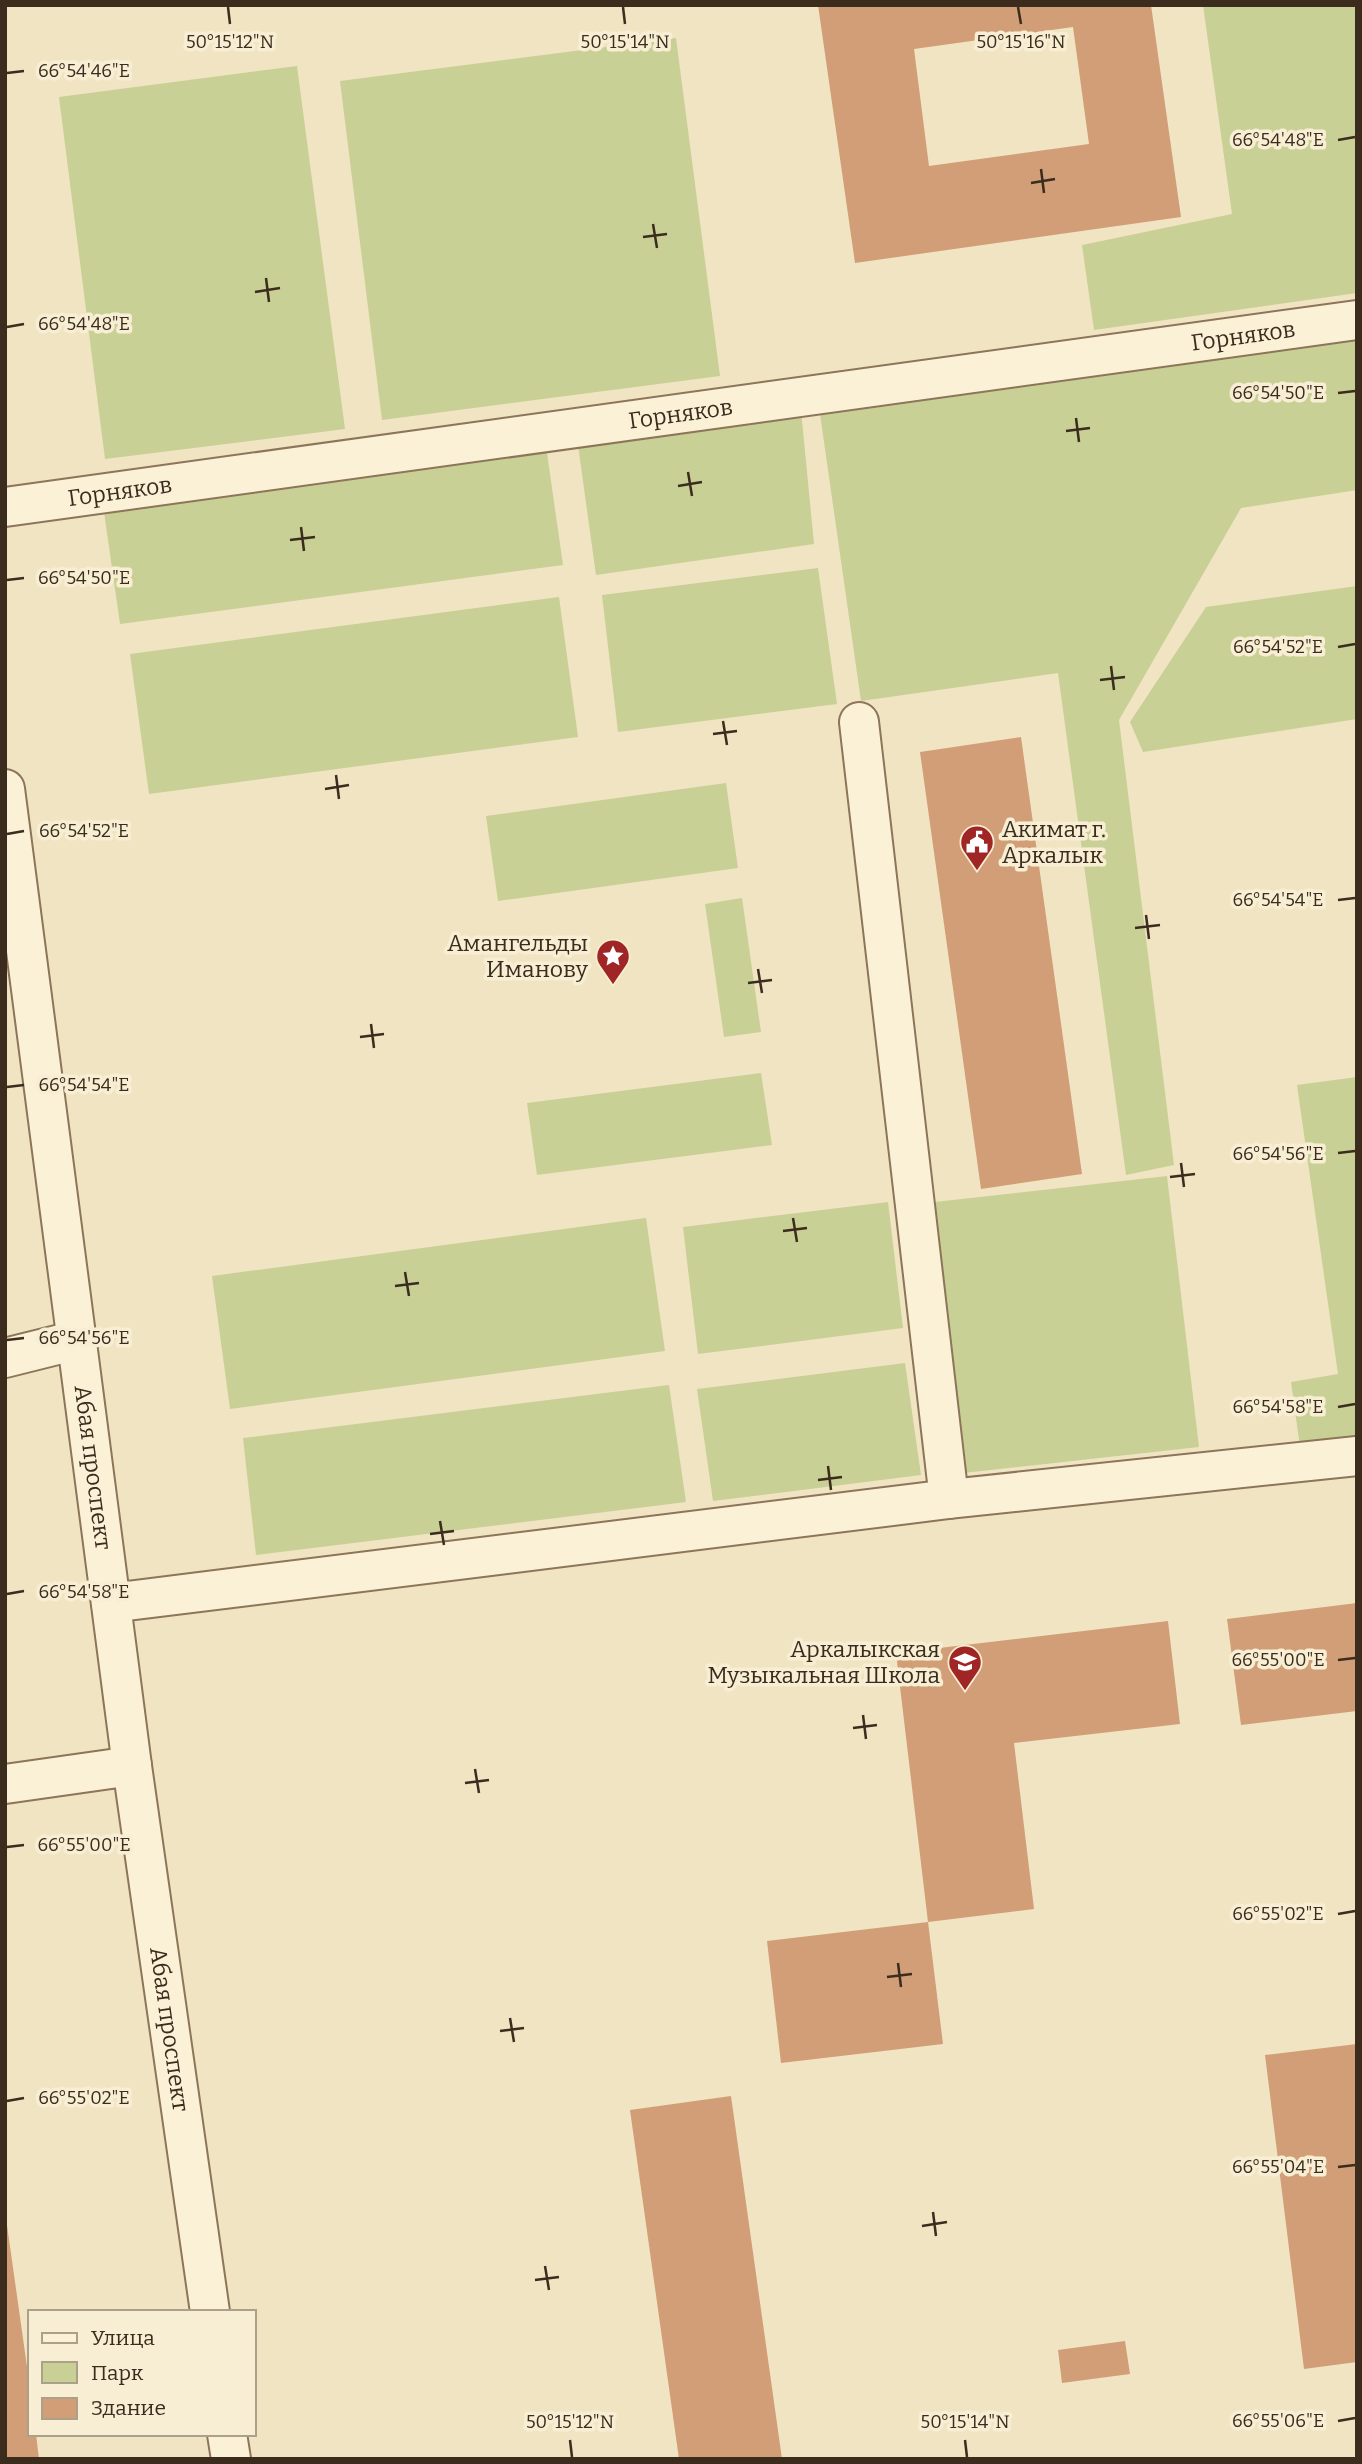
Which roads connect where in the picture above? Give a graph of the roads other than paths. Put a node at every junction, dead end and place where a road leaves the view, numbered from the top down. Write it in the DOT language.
graph roads {
  1 [pos="1357,320"];
  2 [pos="5,507"];
  3 [pos="859,722"];
  4 [pos="5,789"];
  5 [pos="77,1340"];
  6 [pos="5,1358"];
  7 [pos="1357,1457"];
  8 [pos="949,1499"];
  9 [pos="111,1603"];
  10 [pos="132,1766"];
  11 [pos="5,1784"];
  12 [pos="210,2310"];
  13 [pos="227,2436"];
  14 [pos="231,2459"];
  1 -- 2 [label="street, Горняков"];
  3 -- 8 [label="street"];
  4 -- 5 [label="street, Абая проспект"];
  5 -- 6 [label="street"];
  5 -- 9 [label="street, Абая проспект"];
  7 -- 8 [label="street"];
  8 -- 9 [label="street"];
  9 -- 10 [label="street, Абая проспект"];
  10 -- 11 [label="street"];
  10 -- 12 [label="street, Абая проспект"];
  13 -- 14 [label="street"];
}
